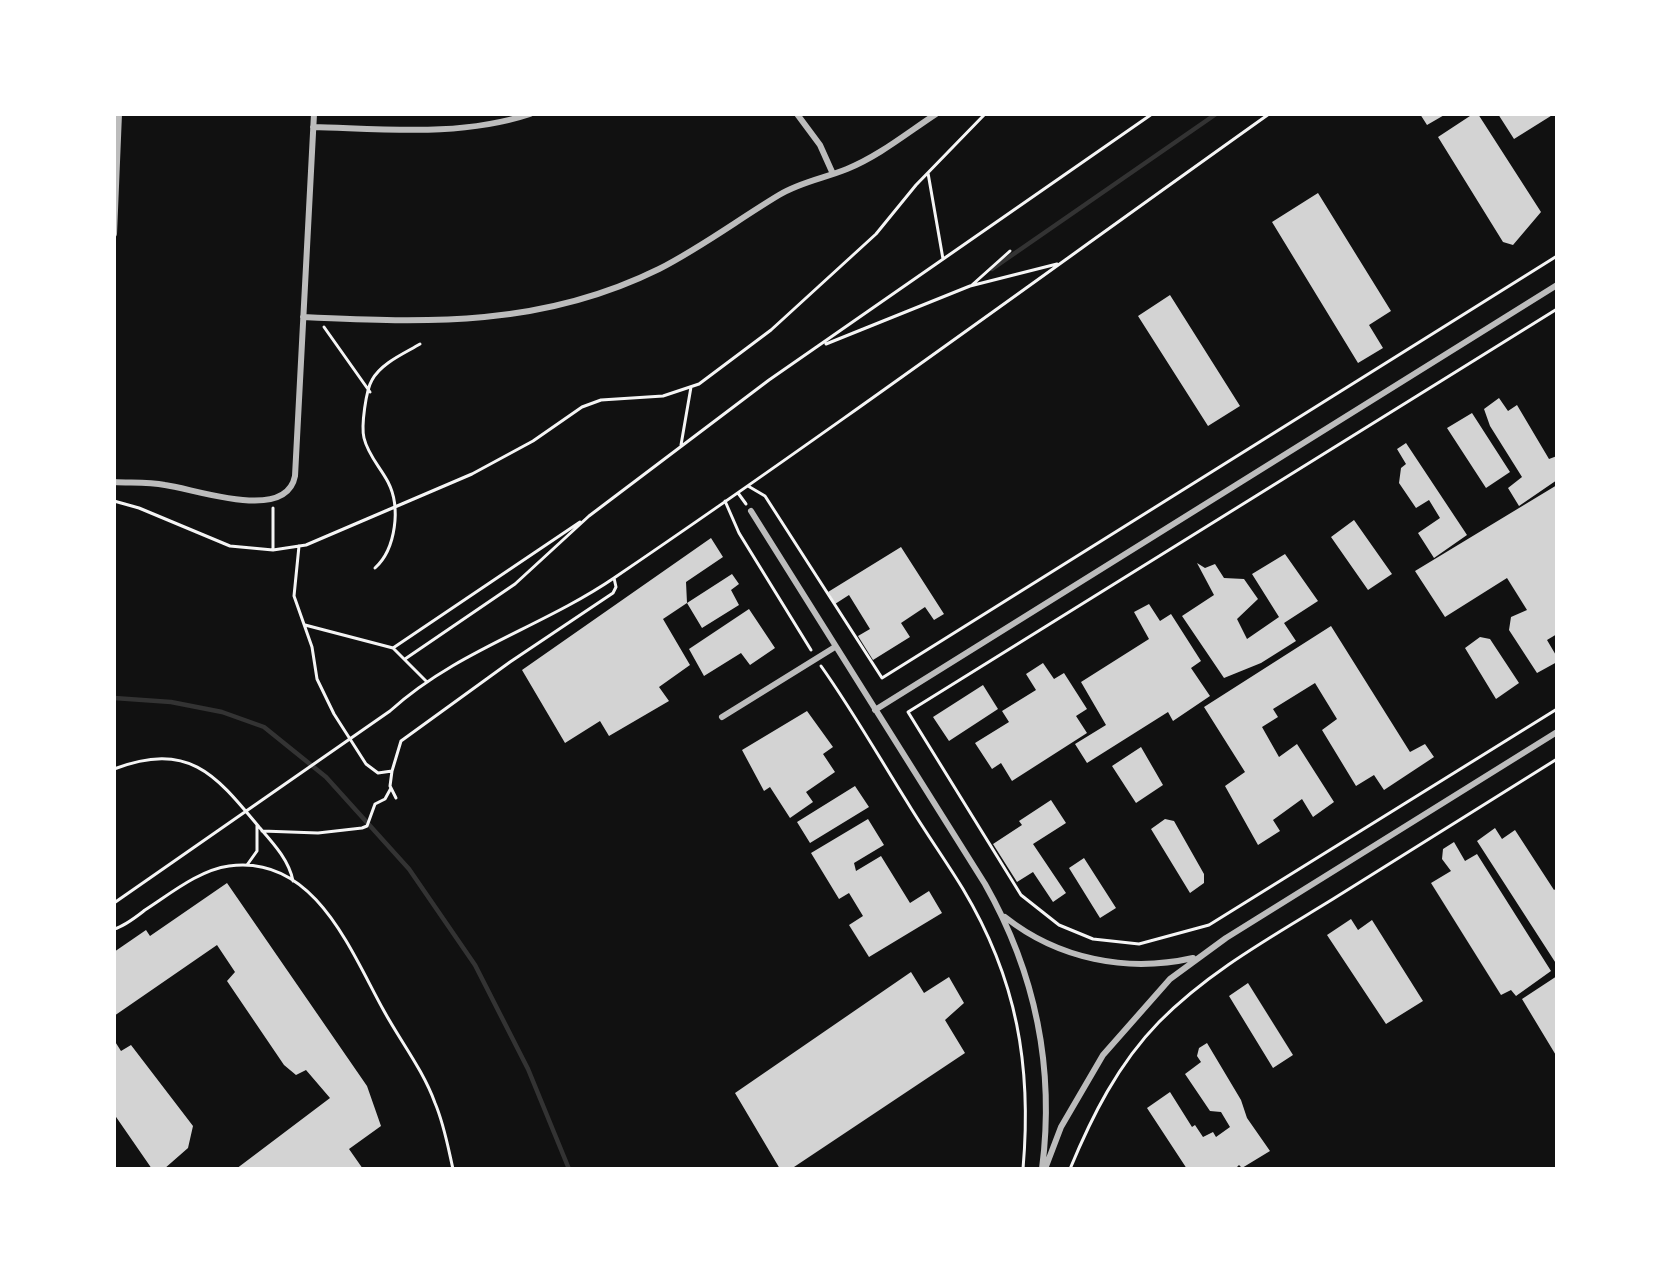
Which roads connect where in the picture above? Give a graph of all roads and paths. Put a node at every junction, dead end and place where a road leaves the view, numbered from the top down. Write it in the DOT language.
graph roads {
  1 [pos="119,114"];
  2 [pos="314,114"];
  3 [pos="530,114"];
  4 [pos="797,114"];
  5 [pos="936,114"];
  6 [pos="985,114"];
  7 [pos="1152,114"];
  8 [pos="1269,114"];
  9 [pos="313,127"];
  10 [pos="928,172"];
  11 [pos="833,174"];
  12 [pos="114,234"];
  13 [pos="1010,251"];
  14 [pos="1557,256"];
  15 [pos="943,259"];
  16 [pos="1059,264"];
  17 [pos="1557,285"];
  18 [pos="970,286"];
  19 [pos="1557,309"];
  20 [pos="303,317"];
  21 [pos="323,326"];
  22 [pos="420,344"];
  23 [pos="819,346"];
  24 [pos="691,387"];
  25 [pos="369,392"];
  26 [pos="681,447"];
  27 [pos="114,482"];
  28 [pos="748,486"];
  29 [pos="273,500"];
  30 [pos="114,501"];
  31 [pos="726,501"];
  32 [pos="394,507"];
  33 [pos="751,511"];
  34 [pos="589,516"];
  35 [pos="299,546"];
  36 [pos="273,550"];
  37 [pos="375,568"];
  38 [pos="614,578"];
  39 [pos="305,625"];
  40 [pos="835,647"];
  41 [pos="393,648"];
  42 [pos="405,659"];
  43 [pos="816,659"];
  44 [pos="426,681"];
  45 [pos="1557,709"];
  46 [pos="875,710"];
  47 [pos="722,717"];
  48 [pos="1557,732"];
  49 [pos="1557,759"];
  50 [pos="114,769"];
  51 [pos="393,771"];
  52 [pos="391,788"];
  53 [pos="396,798"];
  54 [pos="258,825"];
  55 [pos="262,831"];
  56 [pos="247,865"];
  57 [pos="293,881"];
  58 [pos="114,903"];
  59 [pos="1002,914"];
  60 [pos="114,929"];
  61 [pos="1197,957"];
  62 [pos="453,1169"];
  63 [pos="1023,1169"];
  64 [pos="1043,1169"];
  65 [pos="1070,1169"];
  1 -- 12 [label="street"];
  2 -- 9 [label="street"];
  3 -- 9 [label="street"];
  4 -- 11 [label="street"];
  5 -- 11 [label="street"];
  6 -- 10 [label="path"];
  7 -- 15 [label="path"];
  8 -- 16 [label="path"];
  9 -- 20 [label="street"];
  10 -- 15 [label="path"];
  10 -- 24 [label="path"];
  11 -- 20 [label="street"];
  13 -- 18 [label="path"];
  14 -- 28 [label="path"];
  15 -- 23 [label="path"];
  16 -- 18 [label="path"];
  16 -- 28 [label="path"];
  17 -- 46 [label="street"];
  18 -- 23 [label="path"];
  19 -- 45 [label="path"];
  20 -- 29 [label="street"];
  21 -- 25 [label="path"];
  22 -- 25 [label="path"];
  23 -- 26 [label="path"];
  24 -- 26 [label="path"];
  24 -- 32 [label="path"];
  25 -- 32 [label="path"];
  26 -- 34 [label="path"];
  27 -- 29 [label="street"];
  28 -- 31 [label="path"];
  29 -- 36 [label="path"];
  30 -- 36 [label="path"];
  31 -- 38 [label="path"];
  31 -- 43 [label="path"];
  32 -- 35 [label="path"];
  32 -- 37 [label="path"];
  33 -- 40 [label="street"];
  34 -- 41 [label="path"];
  34 -- 42 [label="path"];
  35 -- 36 [label="path"];
  35 -- 39 [label="path"];
  38 -- 44 [label="path"];
  38 -- 51 [label="path"];
  39 -- 41 [label="path"];
  39 -- 51 [label="path"];
  40 -- 43 [label="street"];
  40 -- 46 [label="street"];
  41 -- 42 [label="path"];
  42 -- 44 [label="path"];
  43 -- 47 [label="street"];
  43 -- 63 [label="path"];
  44 -- 58 [label="path"];
  46 -- 59 [label="street"];
  48 -- 61 [label="street"];
  49 -- 65 [label="path"];
  50 -- 54 [label="path"];
  51 -- 52 [label="path"];
  52 -- 53 [label="path"];
  52 -- 55 [label="path"];
  54 -- 55 [label="path"];
  54 -- 56 [label="path"];
  55 -- 57 [label="path"];
  56 -- 57 [label="path"];
  56 -- 60 [label="path"];
  57 -- 62 [label="path"];
  59 -- 61 [label="street"];
  59 -- 64 [label="street"];
  61 -- 64 [label="street"];
}
